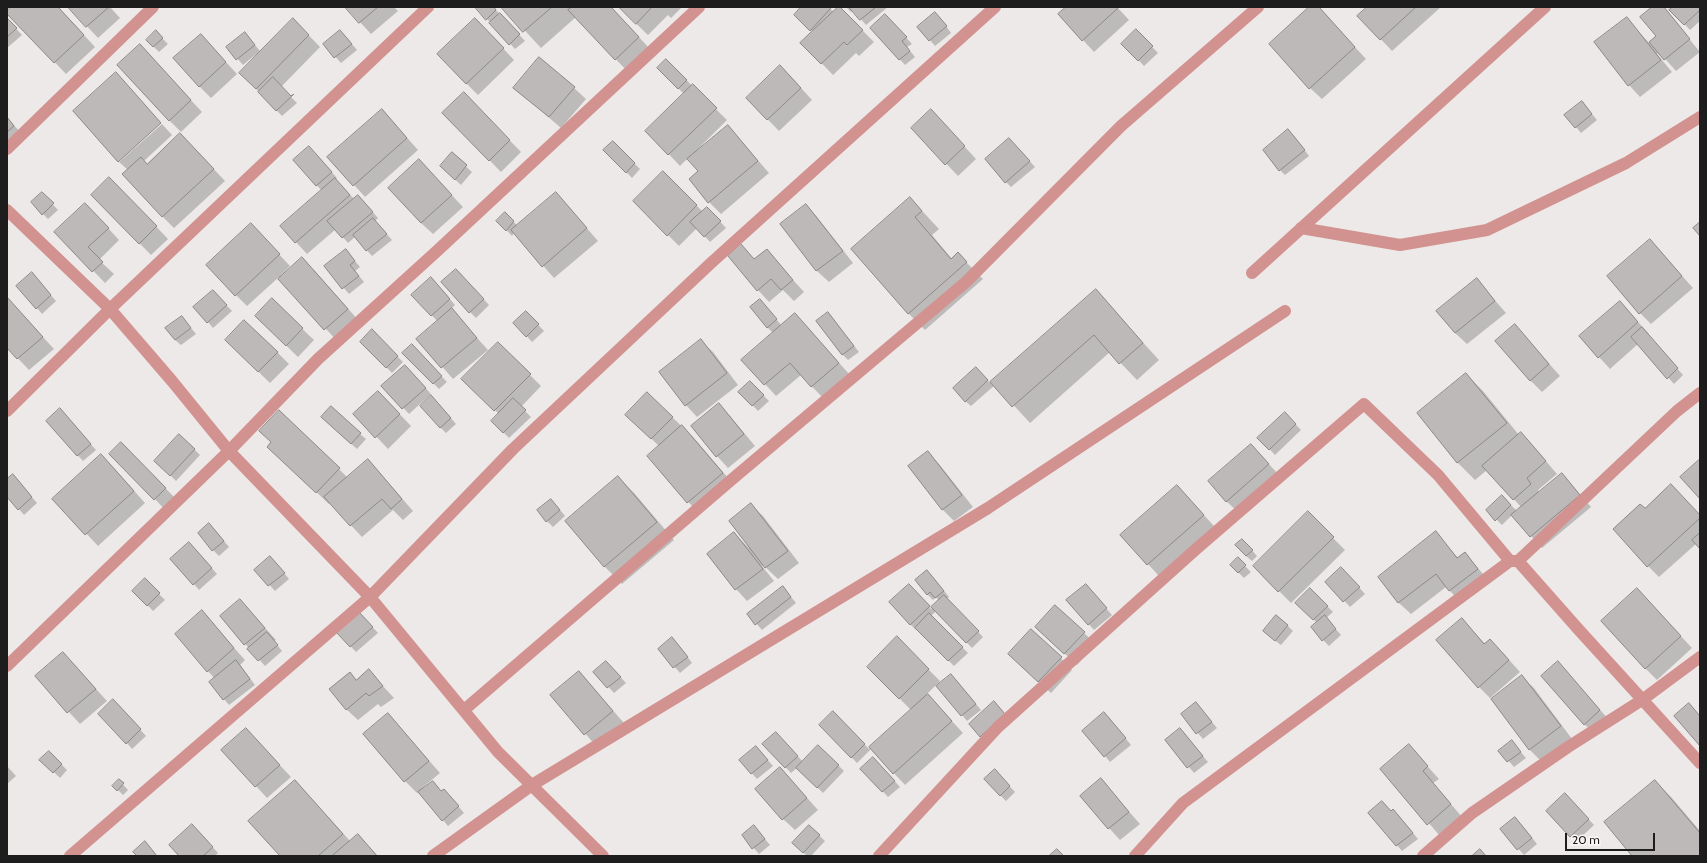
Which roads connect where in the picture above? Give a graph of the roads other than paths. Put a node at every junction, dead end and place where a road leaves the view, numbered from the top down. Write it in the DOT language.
graph roads {
  1 [pos="153,7"];
  2 [pos="428,7"];
  3 [pos="699,7"];
  4 [pos="995,7"];
  5 [pos="1258,7"];
  6 [pos="1545,7"];
  7 [pos="1700,117"];
  8 [pos="7,149"];
  9 [pos="7,210"];
  10 [pos="1301,228"];
  11 [pos="1252,273"];
  12 [pos="110,309"];
  13 [pos="1285,311"];
  14 [pos="1700,393"];
  15 [pos="7,411"];
  16 [pos="229,451"];
  17 [pos="1514,561"];
  18 [pos="370,597"];
  19 [pos="1700,657"];
  20 [pos="7,666"];
  21 [pos="1642,700"];
  22 [pos="464,710"];
  23 [pos="1700,763"];
  24 [pos="532,785"];
  25 [pos="70,856"];
  26 [pos="433,856"];
  27 [pos="603,856"];
  28 [pos="879,856"];
  29 [pos="1135,856"];
  30 [pos="1423,856"];
  1 -- 8 [label="street"];
  2 -- 12 [label="street"];
  3 -- 16 [label="street"];
  4 -- 18 [label="street"];
  5 -- 22 [label="street"];
  6 -- 10 [label="street"];
  7 -- 10 [label="street"];
  9 -- 12 [label="street"];
  10 -- 11 [label="street"];
  12 -- 15 [label="street"];
  12 -- 16 [label="street"];
  13 -- 24 [label="street"];
  14 -- 17 [label="street"];
  16 -- 18 [label="street"];
  16 -- 20 [label="street"];
  17 -- 21 [label="street"];
  17 -- 28 [label="street"];
  17 -- 29 [label="street"];
  18 -- 22 [label="street"];
  18 -- 25 [label="street"];
  19 -- 21 [label="street"];
  21 -- 23 [label="street"];
  21 -- 30 [label="street"];
  22 -- 24 [label="street"];
  24 -- 26 [label="street"];
  24 -- 27 [label="street"];
}
